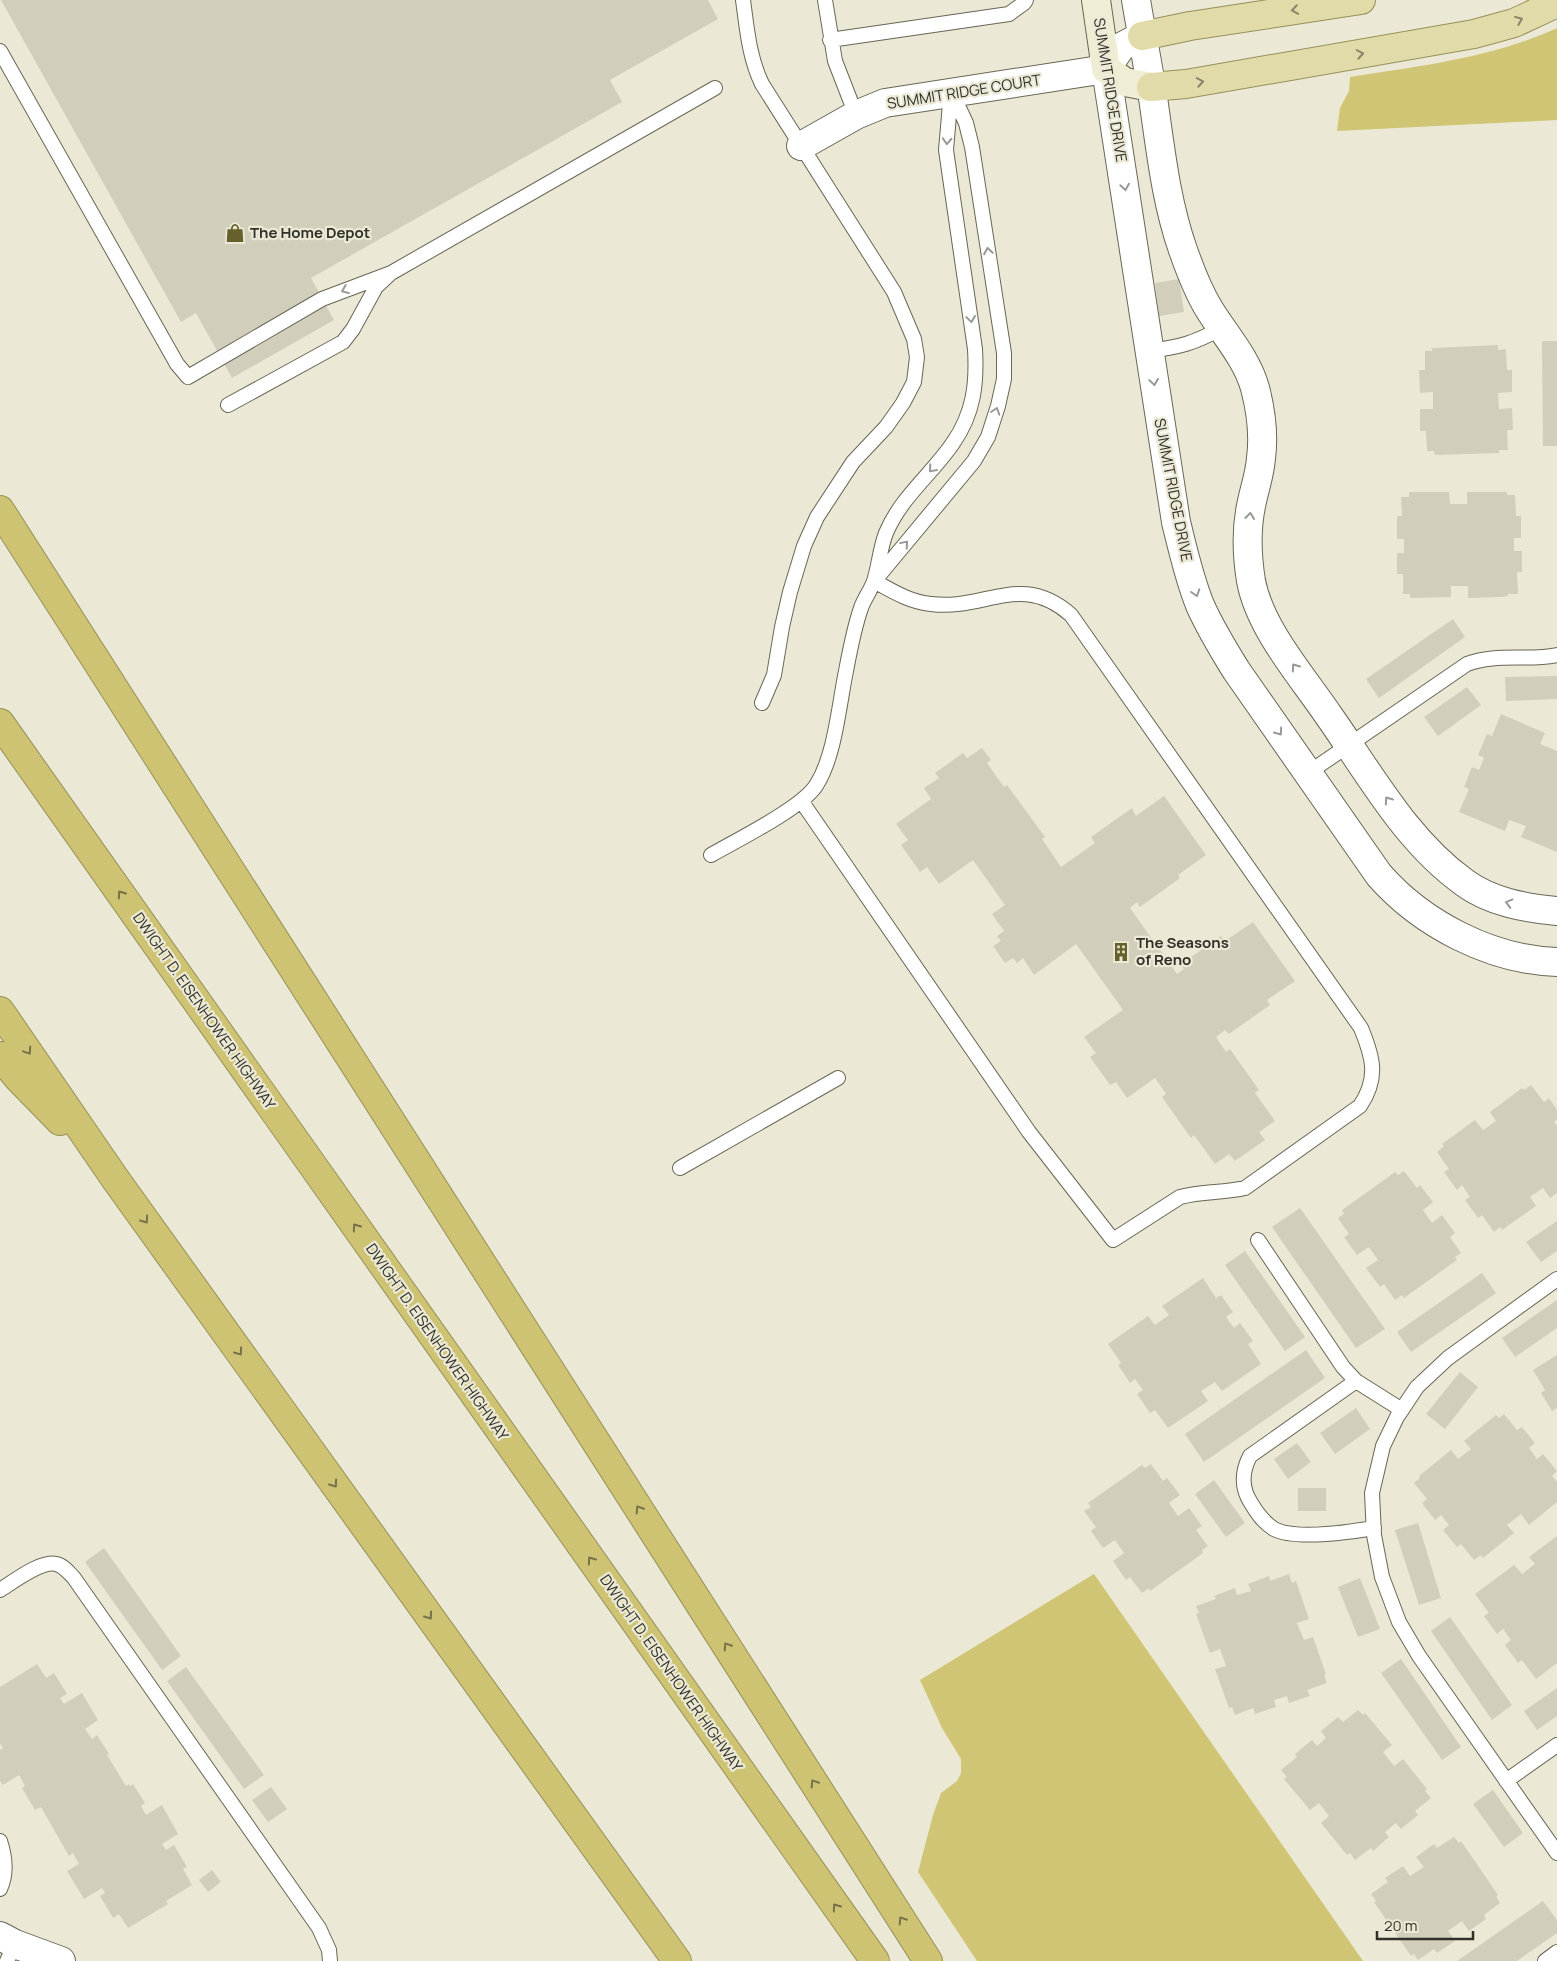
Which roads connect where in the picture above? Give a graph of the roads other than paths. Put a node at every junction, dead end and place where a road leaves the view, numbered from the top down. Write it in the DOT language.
graph roads {
  1 [pos="743,0"];
  2 [pos="825,0"];
  3 [pos="1026,0"];
  4 [pos="1096,0"];
  5 [pos="1136,0"];
  6 [pos="1361,0"];
  7 [pos="1557,3"];
  8 [pos="1142,36"];
  9 [pos="830,40"];
  10 [pos="0,51"];
  11 [pos="1106,70"];
  12 [pos="1152,87"];
  13 [pos="715,88"];
  14 [pos="951,92"];
  15 [pos="856,115"];
  16 [pos="801,146"];
  17 [pos="390,273"];
  18 [pos="1222,328"];
  19 [pos="1149,351"];
  20 [pos="228,405"];
  21 [pos="0,510"];
  22 [pos="874,581"];
  23 [pos="1557,656"];
  24 [pos="762,703"];
  25 [pos="0,723"];
  26 [pos="1350,746"];
  27 [pos="1308,773"];
  28 [pos="802,802"];
  29 [pos="711,855"];
  30 [pos="1557,911"];
  31 [pos="1557,962"];
  32 [pos="0,1011"];
  33 [pos="0,1056"];
  34 [pos="838,1078"];
  35 [pos="680,1168"];
  36 [pos="116,1180"];
  37 [pos="1258,1240"];
  38 [pos="1557,1279"];
  39 [pos="1356,1380"];
  40 [pos="1402,1410"];
  41 [pos="1374,1528"];
  42 [pos="0,1590"];
  43 [pos="1557,1745"];
  44 [pos="1506,1781"];
  45 [pos="0,1840"];
  46 [pos="1557,1853"];
  47 [pos="0,1889"];
  48 [pos="7,1947"];
  49 [pos="1557,1952"];
  50 [pos="61,1961"];
  51 [pos="330,1961"];
  52 [pos="676,1961"];
  53 [pos="874,1961"];
  54 [pos="928,1961"];
  55 [pos="1545,1961"];
  1 -- 16 [label="lane"];
  2 -- 9 [label="lane"];
  3 -- 9 [label="lane"];
  4 -- 11 [label="street, SUMMIT RIDGE DRIVE"];
  5 -- 8 [label="street"];
  6 -- 8 [label="main road, one-way"];
  12 -- 7 [label="main road, one-way"];
  8 -- 11 [label="street"];
  8 -- 12 [label="street"];
  9 -- 15 [label="lane"];
  17 -- 10 [label="lane, one-way"];
  11 -- 12 [label="street"];
  11 -- 14 [label="street, SUMMIT RIDGE COURT"];
  11 -- 19 [label="street, SUMMIT RIDGE DRIVE, one-way"];
  12 -- 18 [label="street"];
  13 -- 17 [label="lane"];
  14 -- 15 [label="street, SUMMIT RIDGE COURT"];
  14 -- 22 [label="lane, one-way"];
  22 -- 14 [label="lane, one-way"];
  15 -- 16 [label="street, SUMMIT RIDGE COURT"];
  16 -- 24 [label="lane"];
  17 -- 20 [label="lane"];
  18 -- 19 [label="lane"];
  26 -- 18 [label="street, one-way"];
  19 -- 27 [label="street, SUMMIT RIDGE DRIVE, one-way"];
  54 -- 21 [label="highway, one-way"];
  22 -- 28 [label="lane"];
  22 -- 28 [label="lane"];
  23 -- 26 [label="lane"];
  53 -- 25 [label="highway, DWIGHT D. EISENHOWER HIGHWAY, one-way"];
  26 -- 27 [label="lane"];
  30 -- 26 [label="street, one-way"];
  27 -- 31 [label="street, SUMMIT RIDGE DRIVE"];
  28 -- 29 [label="lane"];
  32 -- 36 [label="highway, one-way"];
  33 -- 36 [label="highway"];
  34 -- 35 [label="lane"];
  36 -- 52 [label="highway, one-way"];
  37 -- 39 [label="lane"];
  38 -- 40 [label="lane"];
  39 -- 40 [label="lane"];
  39 -- 41 [label="lane"];
  40 -- 41 [label="lane"];
  41 -- 44 [label="lane"];
  42 -- 51 [label="lane"];
  43 -- 44 [label="lane"];
  44 -- 46 [label="lane"];
  45 -- 47 [label="lane"];
  48 -- 50 [label="street"];
  49 -- 55 [label="lane"];
}
